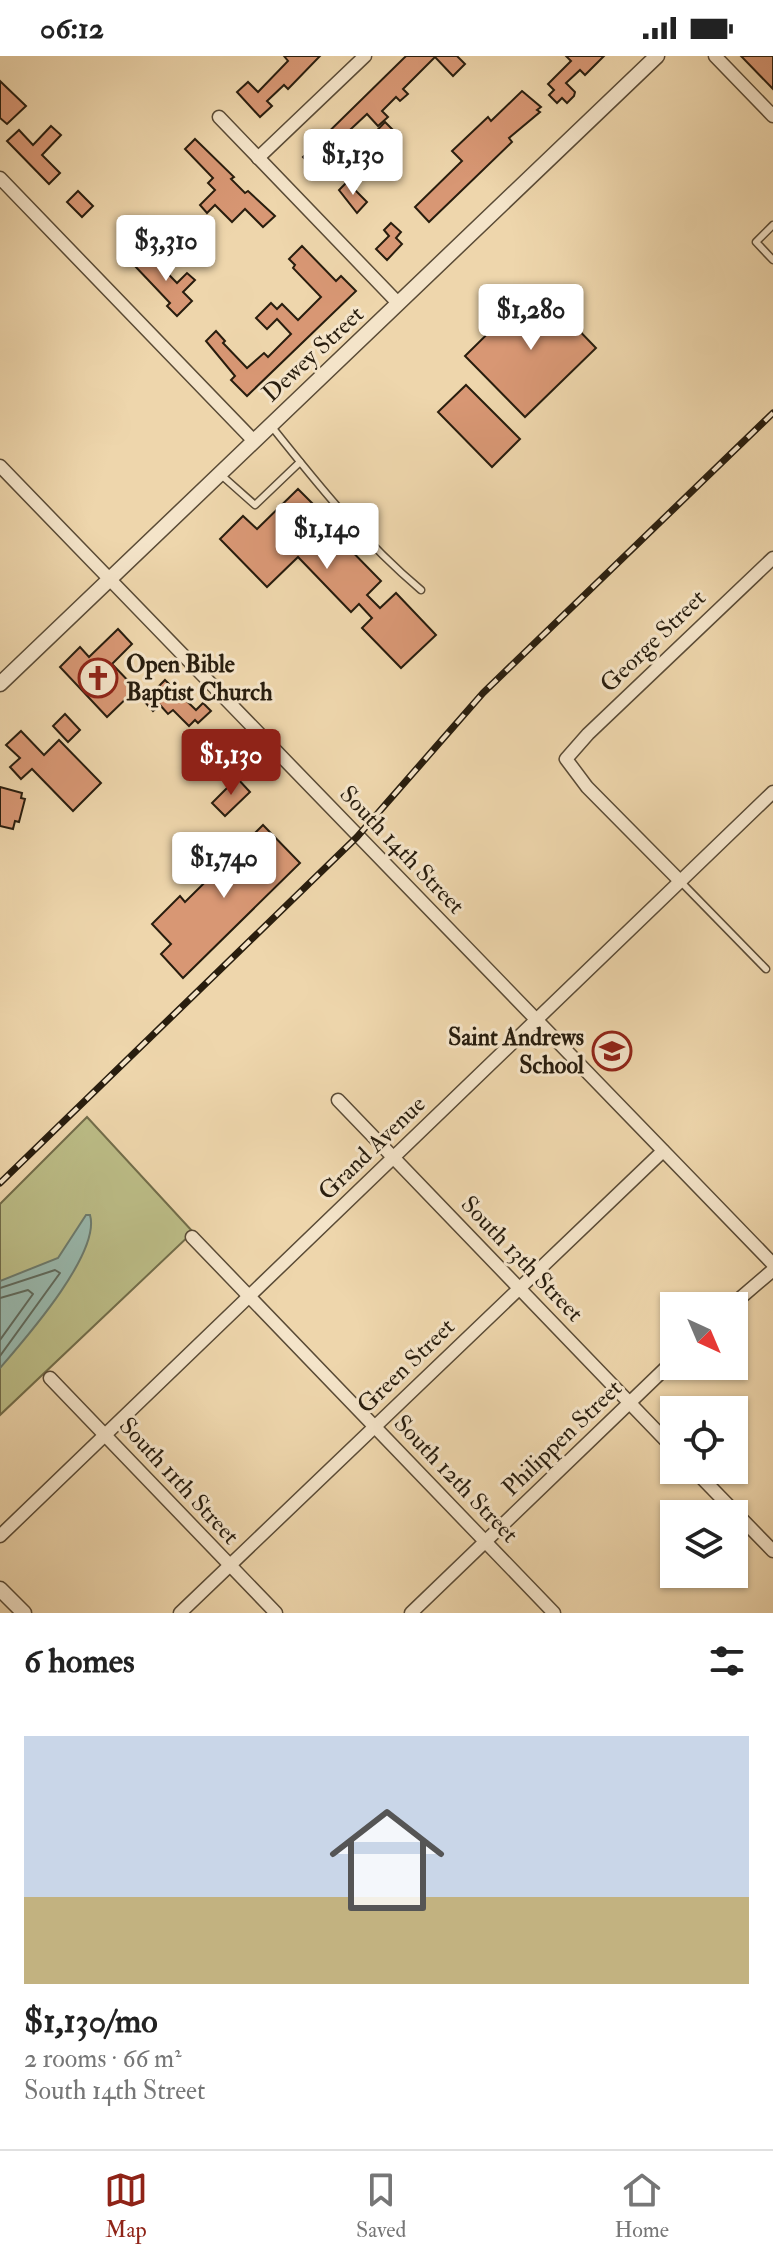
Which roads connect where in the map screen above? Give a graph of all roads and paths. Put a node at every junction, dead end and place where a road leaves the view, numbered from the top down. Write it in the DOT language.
graph roads {
  1 [pos="365,56"];
  2 [pos="657,56"];
  3 [pos="715,56"];
  4 [pos="773,116"];
  5 [pos="219,117"];
  6 [pos="258,158"];
  7 [pos="0,178"];
  8 [pos="773,225"];
  9 [pos="773,260"];
  10 [pos="398,303"];
  11 [pos="270,424"];
  12 [pos="253,440"];
  13 [pos="300,462"];
  14 [pos="0,466"];
  15 [pos="219,473"];
  16 [pos="773,558"];
  17 [pos="110,578"];
  18 [pos="421,590"];
  19 [pos="0,684"];
  20 [pos="773,792"];
  21 [pos="680,881"];
  22 [pos="766,969"];
  23 [pos="537,1020"];
  24 [pos="338,1100"];
  25 [pos="663,1151"];
  26 [pos="394,1158"];
  27 [pos="192,1237"];
  28 [pos="773,1267"];
  29 [pos="518,1288"];
  30 [pos="746,1292"];
  31 [pos="248,1296"];
  32 [pos="660,1373"];
  33 [pos="50,1378"];
  34 [pos="629,1403"];
  35 [pos="375,1427"];
  36 [pos="105,1435"];
  37 [pos="660,1435"];
  38 [pos="708,1484"];
  39 [pos="0,1536"];
  40 [pos="485,1542"];
  41 [pos="773,1551"];
  42 [pos="229,1566"];
  43 [pos="0,1589"];
  44 [pos="24,1613"];
  45 [pos="180,1613"];
  46 [pos="276,1613"];
  47 [pos="411,1613"];
  48 [pos="554,1613"];
  1 -- 6 [label="street"];
  2 -- 10 [label="street, Dewey Street"];
  3 -- 4 [label="street"];
  5 -- 6 [label="street"];
  6 -- 10 [label="street"];
  7 -- 12 [label="street"];
  8 -- 9 [label="lane"];
  10 -- 11 [label="street, Dewey Street"];
  11 -- 12 [label="street, Dewey Street"];
  11 -- 13 [label="lane"];
  12 -- 15 [label="street, Dewey Street"];
  13 -- 15 [label="lane"];
  13 -- 18 [label="lane"];
  14 -- 17 [label="street, South 14th Street"];
  15 -- 17 [label="street, Dewey Street"];
  16 -- 21 [label="street, George Street"];
  17 -- 19 [label="street, Dewey Street"];
  17 -- 23 [label="street, South 14th Street"];
  20 -- 21 [label="street, Grand Avenue"];
  21 -- 22 [label="lane"];
  21 -- 23 [label="street, Grand Avenue"];
  23 -- 25 [label="street, South 14th Street"];
  23 -- 26 [label="street, Grand Avenue"];
  24 -- 26 [label="street, South 13th Street"];
  25 -- 28 [label="street, South 14th Street"];
  25 -- 29 [label="street, Green Street"];
  26 -- 29 [label="street, South 13th Street"];
  26 -- 31 [label="street, Grand Avenue"];
  27 -- 31 [label="street, South 12th Street"];
  28 -- 30 [label="street"];
  29 -- 34 [label="street, South 13th Street"];
  29 -- 35 [label="street, Green Street"];
  31 -- 35 [label="street, South 12th Street"];
  31 -- 36 [label="street, Grand Avenue"];
  32 -- 34 [label="street, Philippen Street"];
  33 -- 36 [label="street, South 11th Street"];
  34 -- 37 [label="street, South 13th Street"];
  34 -- 40 [label="street, Philippen Street"];
  35 -- 40 [label="street, South 12th Street"];
  35 -- 42 [label="street, Green Street"];
  36 -- 39 [label="street, Grand Avenue"];
  36 -- 42 [label="street, South 11th Street"];
  38 -- 41 [label="street"];
  40 -- 47 [label="street, Philippen Street"];
  40 -- 48 [label="street, South 12th Street"];
  42 -- 45 [label="street, Green Street"];
  42 -- 46 [label="street, South 11th Street"];
  43 -- 44 [label="street"];
}
